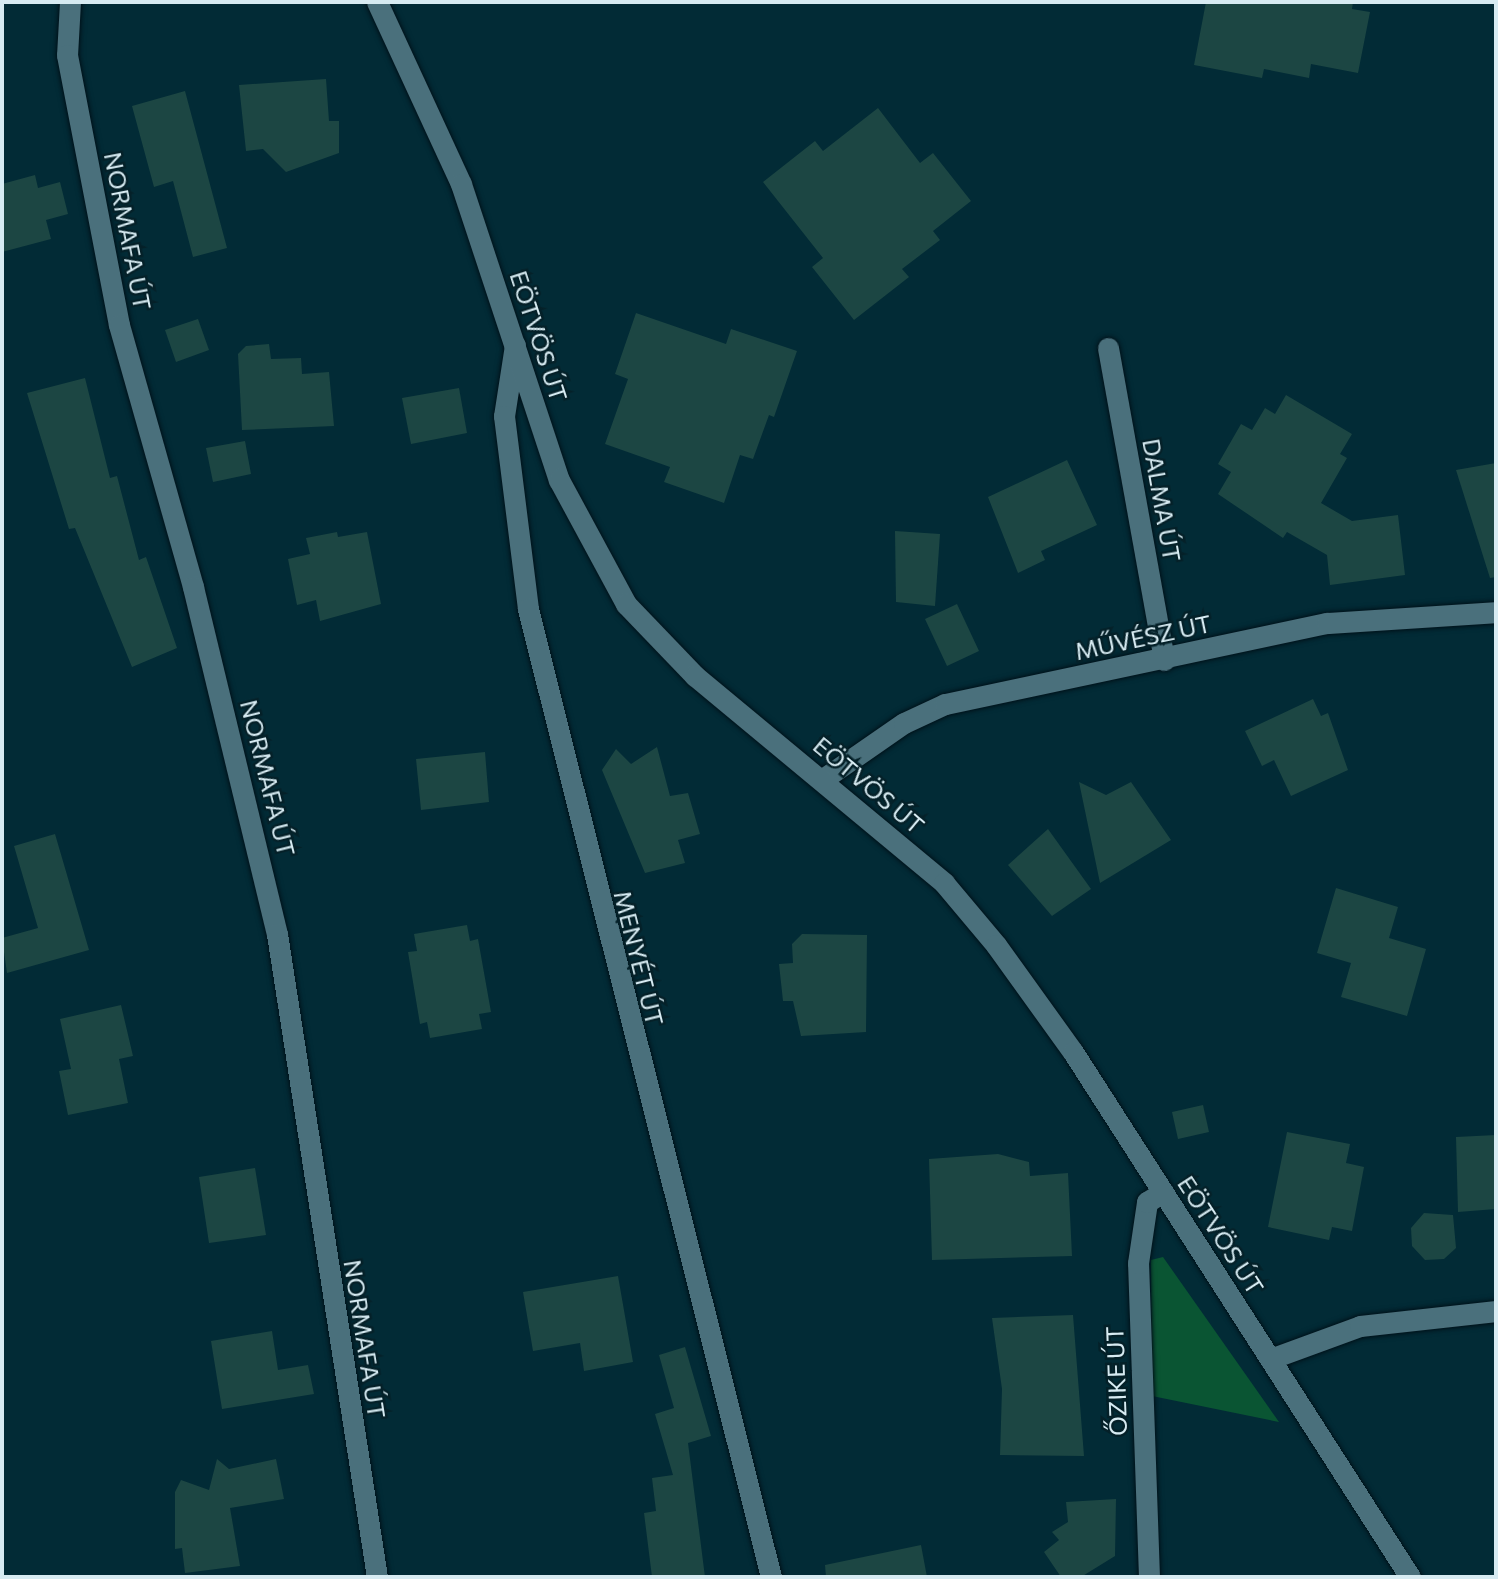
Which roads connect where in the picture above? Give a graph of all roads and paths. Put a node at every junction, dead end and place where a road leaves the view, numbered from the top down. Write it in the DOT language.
graph roads {
  1 [pos="70,2"];
  2 [pos="377,2"];
  3 [pos="515,345"];
  4 [pos="1108,348"];
  5 [pos="1496,612"];
  6 [pos="1164,660"];
  7 [pos="822,779"];
  8 [pos="1163,1192"];
  9 [pos="1496,1311"];
  10 [pos="1270,1359"];
  11 [pos="377,1577"];
  12 [pos="771,1577"];
  13 [pos="1149,1577"];
  14 [pos="1410,1577"];
  1 -- 11 [label="street, NORMAFA ÚT"];
  2 -- 3 [label="street, EÖTVÖS ÚT"];
  3 -- 7 [label="street, EÖTVÖS ÚT"];
  3 -- 12 [label="street, MENYÉT ÚT"];
  4 -- 6 [label="street, DALMA ÚT"];
  5 -- 6 [label="street, MŰVÉSZ ÚT"];
  6 -- 7 [label="street, MŰVÉSZ ÚT"];
  7 -- 8 [label="street, EÖTVÖS ÚT"];
  8 -- 10 [label="street, EÖTVÖS ÚT"];
  8 -- 13 [label="street, ŐZIKE ÚT"];
  9 -- 10 [label="street"];
  10 -- 14 [label="street, EÖTVÖS ÚT"];
}
